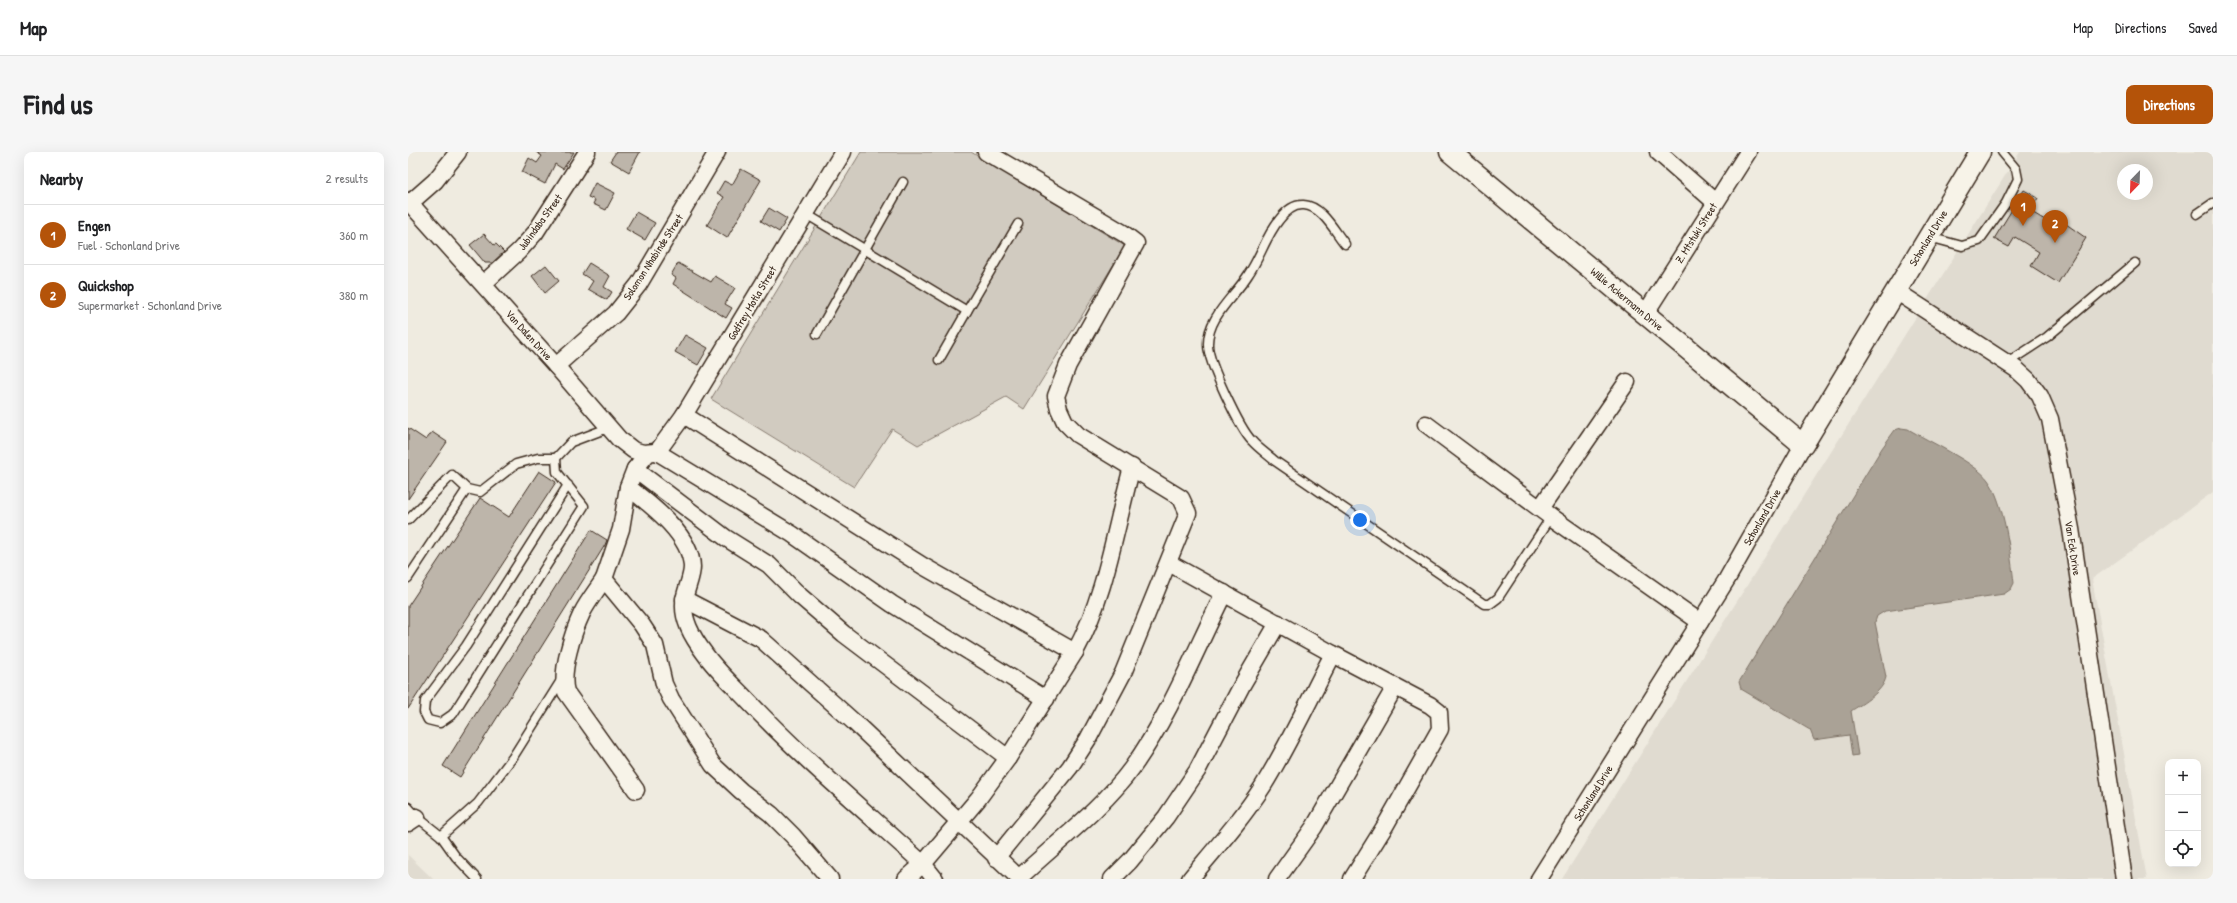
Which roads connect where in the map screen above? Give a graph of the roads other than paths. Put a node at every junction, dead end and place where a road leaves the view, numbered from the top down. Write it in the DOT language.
graph roads {
  1 [pos="458,152"];
  2 [pos="587,152"];
  3 [pos="717,152"];
  4 [pos="843,152"];
  5 [pos="986,152"];
  6 [pos="1450,152"];
  7 [pos="1658,152"];
  8 [pos="1748,152"];
  9 [pos="1980,152"];
  10 [pos="2002,152"];
  11 [pos="902,182"];
  12 [pos="409,202"];
  13 [pos="1716,202"];
  14 [pos="2213,203"];
  15 [pos="806,214"];
  16 [pos="2197,214"];
  17 [pos="1018,224"];
  18 [pos="1929,237"];
  19 [pos="1344,244"];
  20 [pos="864,250"];
  21 [pos="2135,263"];
  22 [pos="483,284"];
  23 [pos="1896,291"];
  24 [pos="967,311"];
  25 [pos="1645,314"];
  26 [pos="817,334"];
  27 [pos="939,360"];
  28 [pos="2007,363"];
  29 [pos="556,366"];
  30 [pos="1627,382"];
  31 [pos="684,415"];
  32 [pos="1426,424"];
  33 [pos="608,428"];
  34 [pos="1803,445"];
  35 [pos="652,452"];
  36 [pos="556,458"];
  37 [pos="1132,467"];
  38 [pos="635,469"];
  39 [pos="568,485"];
  40 [pos="628,487"];
  41 [pos="467,489"];
  42 [pos="1546,512"];
  43 [pos="408,520"];
  44 [pos="1169,563"];
  45 [pos="408,578"];
  46 [pos="604,579"];
  47 [pos="1224,593"];
  48 [pos="684,599"];
  49 [pos="1700,622"];
  50 [pos="1278,623"];
  51 [pos="1076,652"];
  52 [pos="1333,654"];
  53 [pos="563,676"];
  54 [pos="1395,687"];
  55 [pos="1046,700"];
  56 [pos="1008,758"];
  57 [pos="636,790"];
  58 [pos="411,816"];
  59 [pos="959,820"];
  60 [pos="441,836"];
  61 [pos="996,858"];
  62 [pos="922,864"];
  63 [pos="1020,878"];
  64 [pos="477,879"];
  65 [pos="830,879"];
  66 [pos="906,879"];
  67 [pos="935,879"];
  68 [pos="1112,879"];
  69 [pos="1190,879"];
  70 [pos="1277,879"];
  71 [pos="1352,879"];
  72 [pos="1539,879"];
  73 [pos="2124,879"];
  1 -- 12 [label="street"];
  2 -- 22 [label="street, Jubindaba Street"];
  3 -- 29 [label="street, Solomon Nhabinde Street"];
  4 -- 15 [label="street, Godfrey Motla Street"];
  5 -- 37 [label="street"];
  6 -- 25 [label="street, Willie Ackermann Drive"];
  7 -- 13 [label="street"];
  8 -- 13 [label="street, Z. Mtstuki Street"];
  9 -- 18 [label="street, Schonland Drive"];
  10 -- 18 [label="lane"];
  11 -- 20 [label="lane"];
  12 -- 22 [label="street, Van Dalen Drive"];
  13 -- 25 [label="street, Z. Mtstuki Street"];
  14 -- 16 [label="lane"];
  15 -- 20 [label="lane"];
  15 -- 31 [label="street, Godfrey Motla Street"];
  17 -- 24 [label="lane"];
  18 -- 23 [label="street, Schonland Drive"];
  19 -- 42 [label="lane"];
  20 -- 24 [label="lane"];
  20 -- 26 [label="lane"];
  21 -- 28 [label="lane"];
  22 -- 29 [label="street, Van Dalen Drive"];
  23 -- 28 [label="street, Van Eck Drive"];
  23 -- 34 [label="street, Schonland Drive"];
  24 -- 27 [label="lane"];
  25 -- 34 [label="street, Willie Ackermann Drive"];
  28 -- 73 [label="street, Van Eck Drive"];
  29 -- 33 [label="street, Van Dalen Drive"];
  30 -- 42 [label="street"];
  31 -- 35 [label="street, Godfrey Motla Street"];
  31 -- 51 [label="street"];
  32 -- 42 [label="street"];
  33 -- 35 [label="street, Van Dalen Drive"];
  33 -- 36 [label="lane"];
  34 -- 49 [label="street, Schonland Drive"];
  35 -- 38 [label="street, Godfrey Motla Street"];
  35 -- 55 [label="street, Van Dalen Drive"];
  36 -- 39 [label="lane"];
  36 -- 41 [label="lane"];
  37 -- 44 [label="street"];
  37 -- 51 [label="street"];
  38 -- 40 [label="street, Godfrey Motla Street"];
  38 -- 56 [label="street"];
  39 -- 39 [label="lane"];
  40 -- 46 [label="street, Godfrey Motla Street"];
  40 -- 48 [label="street"];
  41 -- 43 [label="lane"];
  41 -- 45 [label="lane"];
  42 -- 49 [label="street"];
  44 -- 47 [label="street"];
  44 -- 61 [label="street"];
  46 -- 53 [label="street, Godfrey Motla Street"];
  46 -- 65 [label="street"];
  47 -- 50 [label="street"];
  47 -- 63 [label="street"];
  48 -- 59 [label="street"];
  48 -- 62 [label="street"];
  49 -- 72 [label="street, Schonland Drive"];
  50 -- 52 [label="street"];
  50 -- 68 [label="street"];
  51 -- 55 [label="street"];
  52 -- 54 [label="street"];
  52 -- 69 [label="street"];
  53 -- 57 [label="street"];
  53 -- 60 [label="lane"];
  54 -- 70 [label="street"];
  54 -- 71 [label="street"];
  55 -- 56 [label="street"];
  56 -- 59 [label="street"];
  58 -- 60 [label="lane"];
  59 -- 61 [label="street"];
  59 -- 62 [label="street"];
  60 -- 64 [label="lane"];
  61 -- 63 [label="street"];
  62 -- 66 [label="street"];
  62 -- 67 [label="street"];
}
